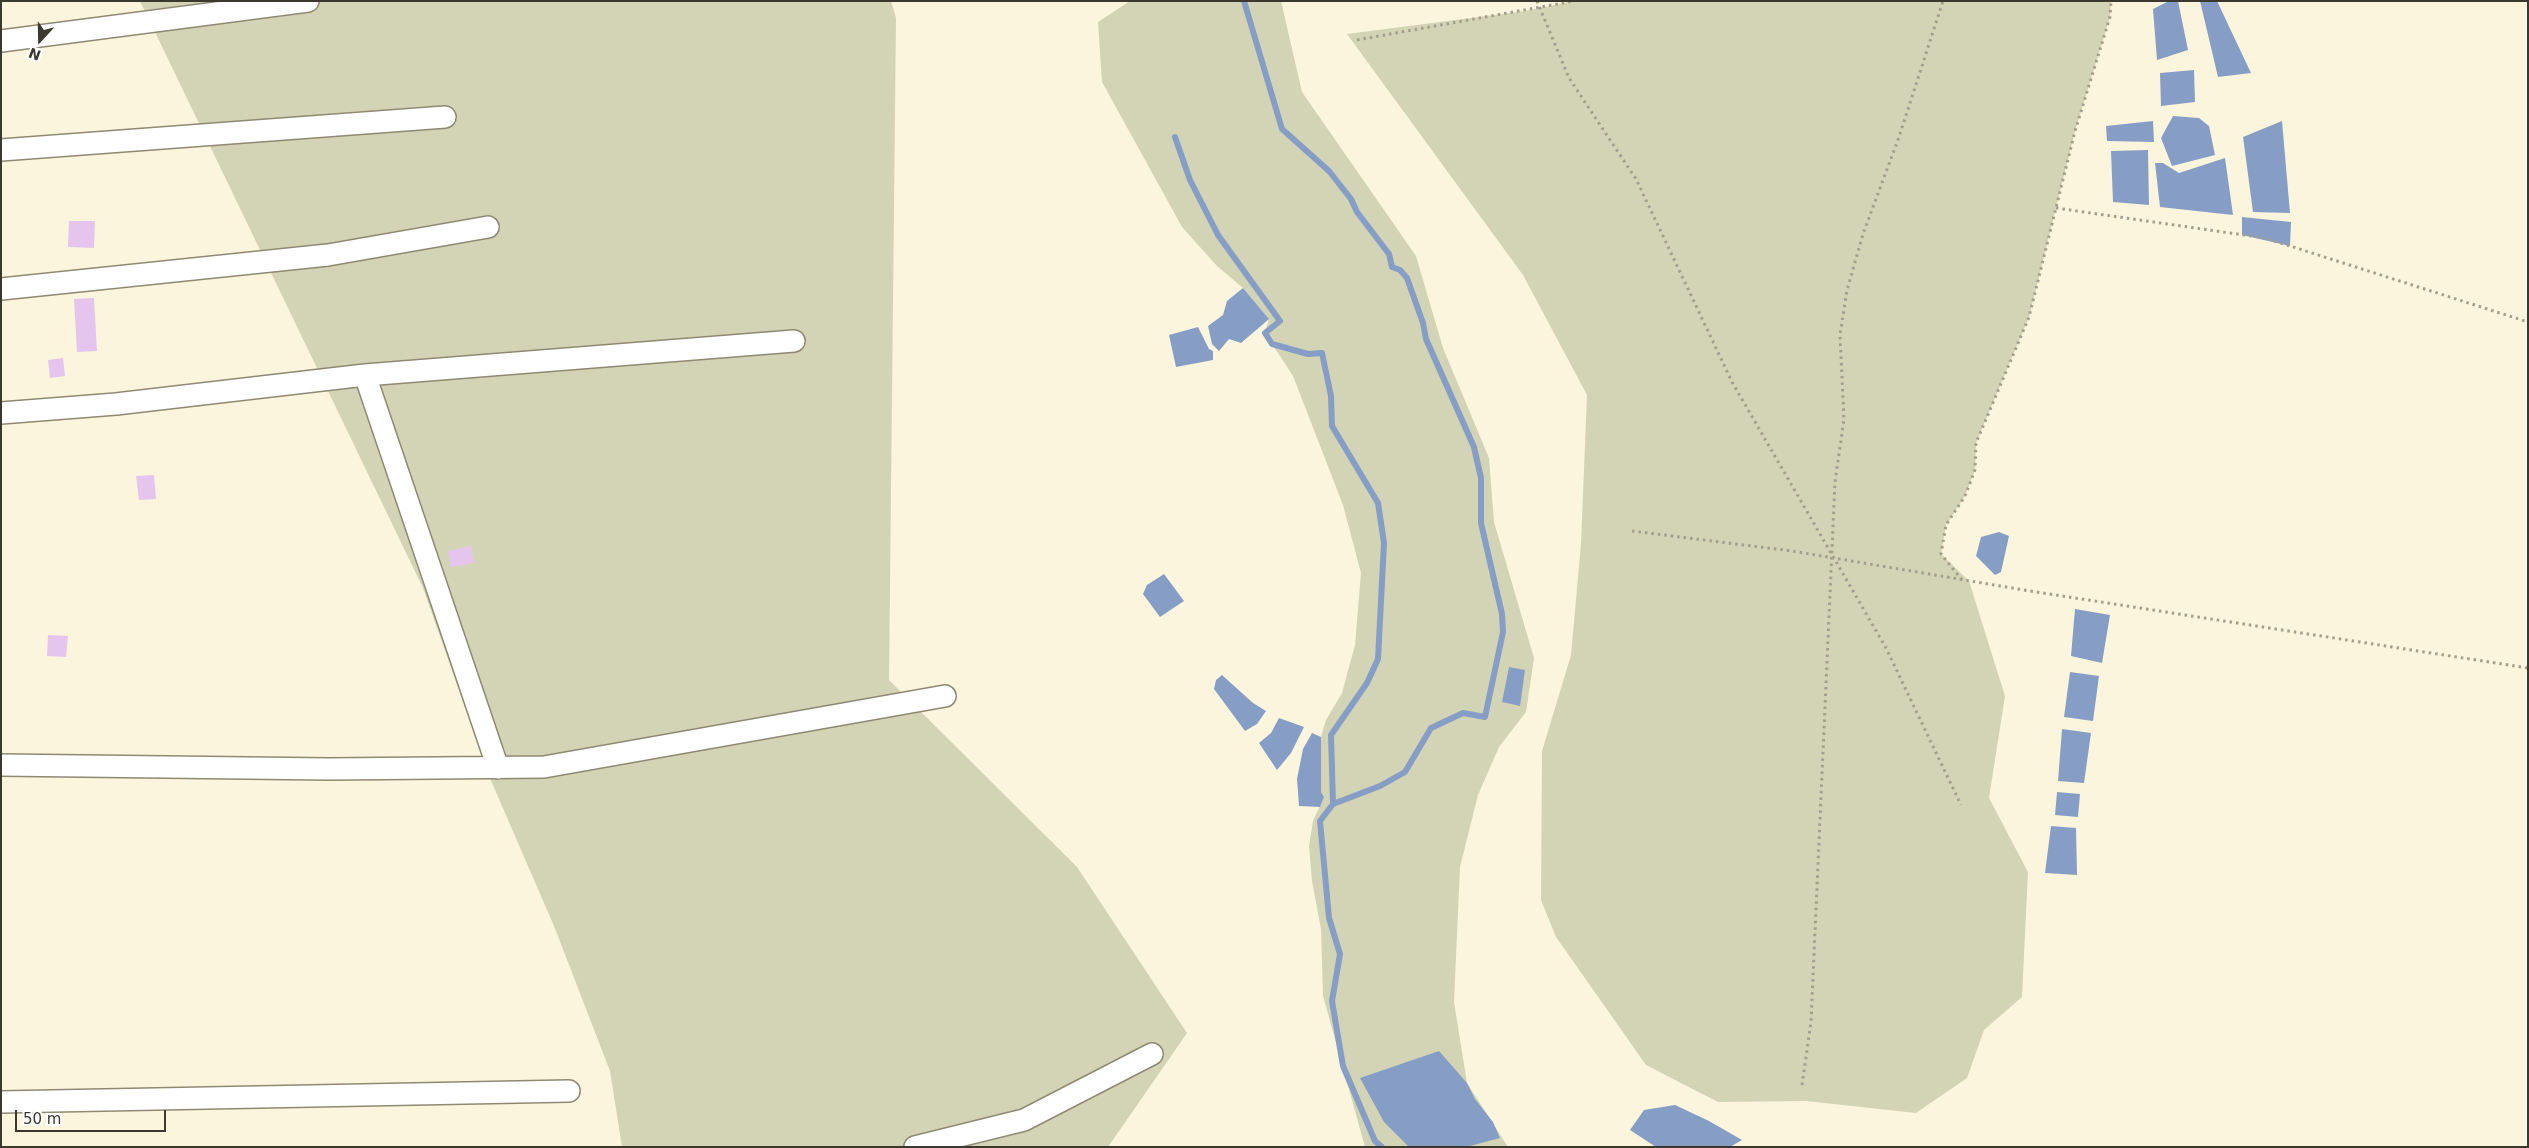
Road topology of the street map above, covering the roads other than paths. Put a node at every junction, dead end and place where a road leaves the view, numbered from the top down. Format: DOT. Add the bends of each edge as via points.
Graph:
graph roads {
  1 [pos="308,1"];
  2 [pos="1,41"];
  3 [pos="446,117"];
  4 [pos="1,150"];
  5 [pos="488,228"];
  6 [pos="1,289"];
  7 [pos="794,341"];
  8 [pos="365,375"];
  9 [pos="1,413"];
  10 [pos="945,696"];
  11 [pos="1,765"];
  12 [pos="498,768"];
  13 [pos="1152,1054"];
  14 [pos="569,1091"];
  15 [pos="1,1102"];
  16 [pos="915,1147"];
  1 -- 2 [label="street"];
  3 -- 4 [label="street"];
  5 -- 6 [label="street" via="328,255"];
  7 -- 8 [label="street"];
  8 -- 9 [label="street" via="116,404"];
  8 -- 12 [label="street"];
  10 -- 12 [label="street" via="544,767"];
  11 -- 12 [label="street"];
  13 -- 16 [label="street" via="1024,1120"];
  14 -- 15 [label="street"];
}
